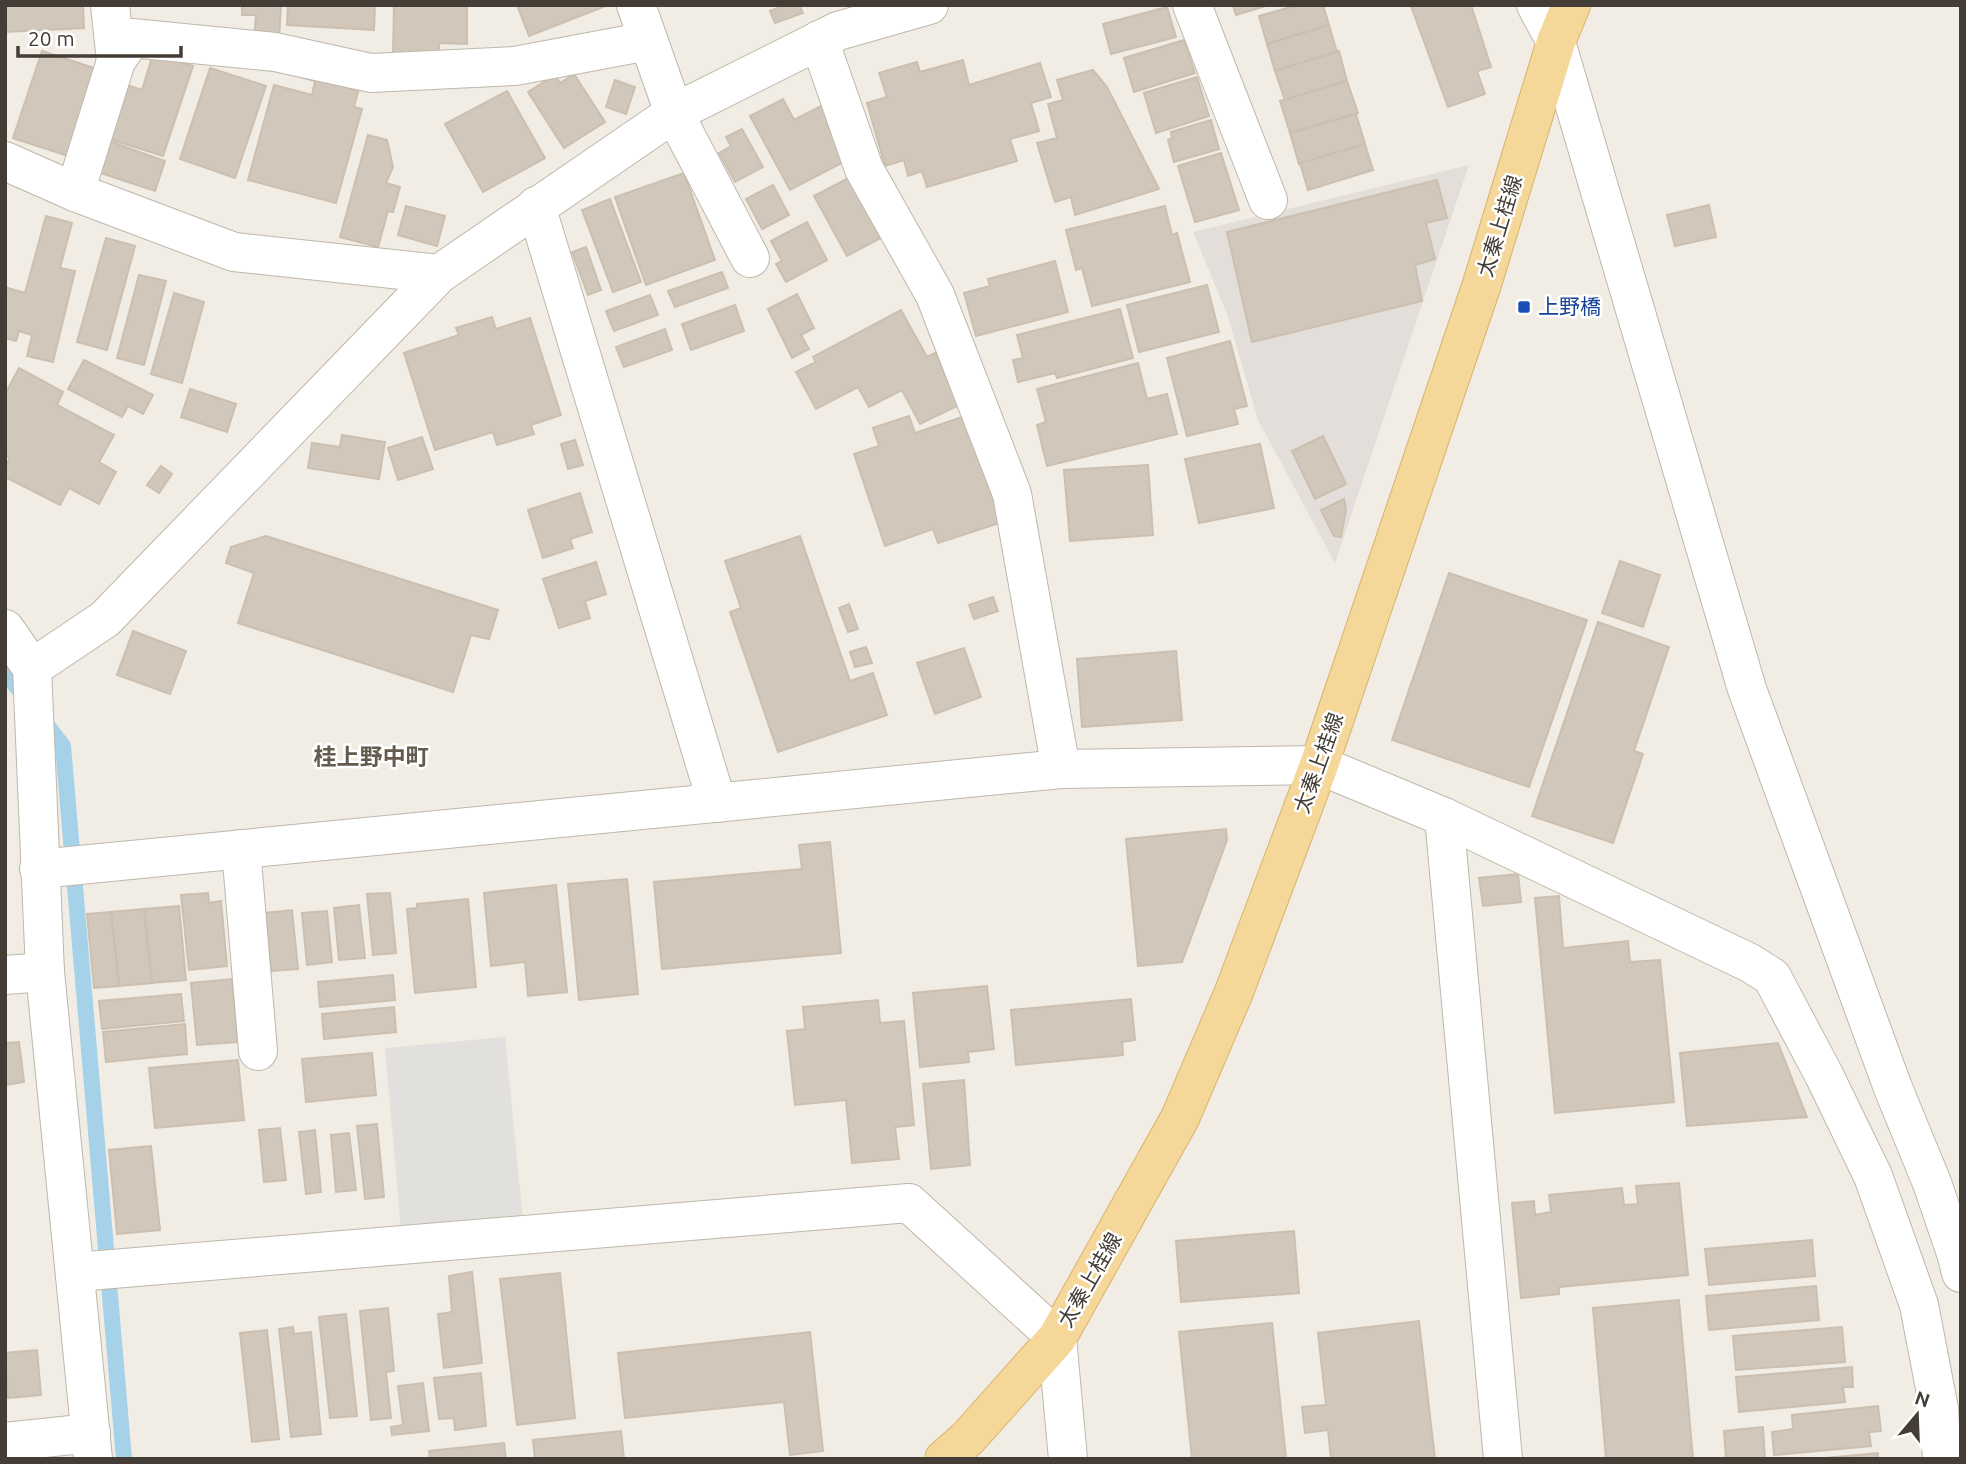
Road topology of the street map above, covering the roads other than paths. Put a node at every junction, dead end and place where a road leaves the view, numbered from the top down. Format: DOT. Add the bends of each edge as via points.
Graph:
graph roads {
  1 [pos="110,5"];
  2 [pos="929,5"];
  3 [pos="1192,5"];
  4 [pos="1536,5"];
  5 [pos="1571,5"];
  6 [pos="640,15"];
  7 [pos="819,40"];
  8 [pos="1556,42"];
  9 [pos="116,61"];
  10 [pos="674,113"];
  11 [pos="5,161"];
  12 [pos="75,192"];
  13 [pos="1268,200"];
  14 [pos="536,206"];
  15 [pos="750,258"];
  16 [pos="439,274"];
  17 [pos="5,629"];
  18 [pos="32,668"];
  19 [pos="1319,765"];
  20 [pos="1060,769"];
  21 [pos="717,803"];
  22 [pos="1444,817"];
  23 [pos="241,849"];
  24 [pos="39,869"];
  25 [pos="45,972"];
  26 [pos="5,975"];
  27 [pos="258,1051"];
  28 [pos="76,1272"];
  29 [pos="1961,1273"];
  30 [pos="1057,1338"];
  31 [pos="5,1442"];
  32 [pos="92,1446"];
  33 [pos="944,1459"];
  34 [pos="1068,1459"];
  35 [pos="1503,1459"];
  36 [pos="1942,1459"];
  1 -- 9 [label="street"];
  2 -- 7 [label="street"];
  3 -- 13 [label="street"];
  4 -- 8 [label="street"];
  5 -- 8 [label="main road, 太秦上桂線"];
  6 -- 9 [label="street" via="515,66 371,73 275,52 132,38"];
  6 -- 10 [label="street"];
  7 -- 10 [label="street"];
  7 -- 20 [label="street" via="864,169 935,295 1012,494"];
  8 -- 19 [label="main road, 太秦上桂線" via="1482,284"];
  8 -- 29 [label="street" via="1747,689 1932,1183"];
  9 -- 12 [label="street"];
  10 -- 14 [label="street"];
  10 -- 15 [label="street"];
  11 -- 12 [label="street"];
  12 -- 16 [label="street" via="234,252"];
  14 -- 16 [label="street"];
  14 -- 21 [label="street"];
  16 -- 18 [label="street" via="105,619"];
  17 -- 18 [label="street"];
  18 -- 24 [label="street"];
  19 -- 20 [label="street"];
  19 -- 22 [label="street"];
  19 -- 30 [label="main road, 太秦上桂線" via="1234,992 1180,1118"];
  20 -- 21 [label="street"];
  21 -- 23 [label="street"];
  22 -- 35 [label="street"];
  22 -- 36 [label="street" via="1772,977 1873,1176 1919,1305 1939,1409"];
  23 -- 24 [label="street"];
  23 -- 27 [label="street"];
  24 -- 25 [label="street"];
  25 -- 26 [label="street"];
  25 -- 28 [label="street"];
  28 -- 30 [label="street" via="909,1203"];
  28 -- 32 [label="street"];
  30 -- 33 [label="main road, 太秦上桂線"];
  30 -- 34 [label="street"];
  31 -- 32 [label="street"];
}
